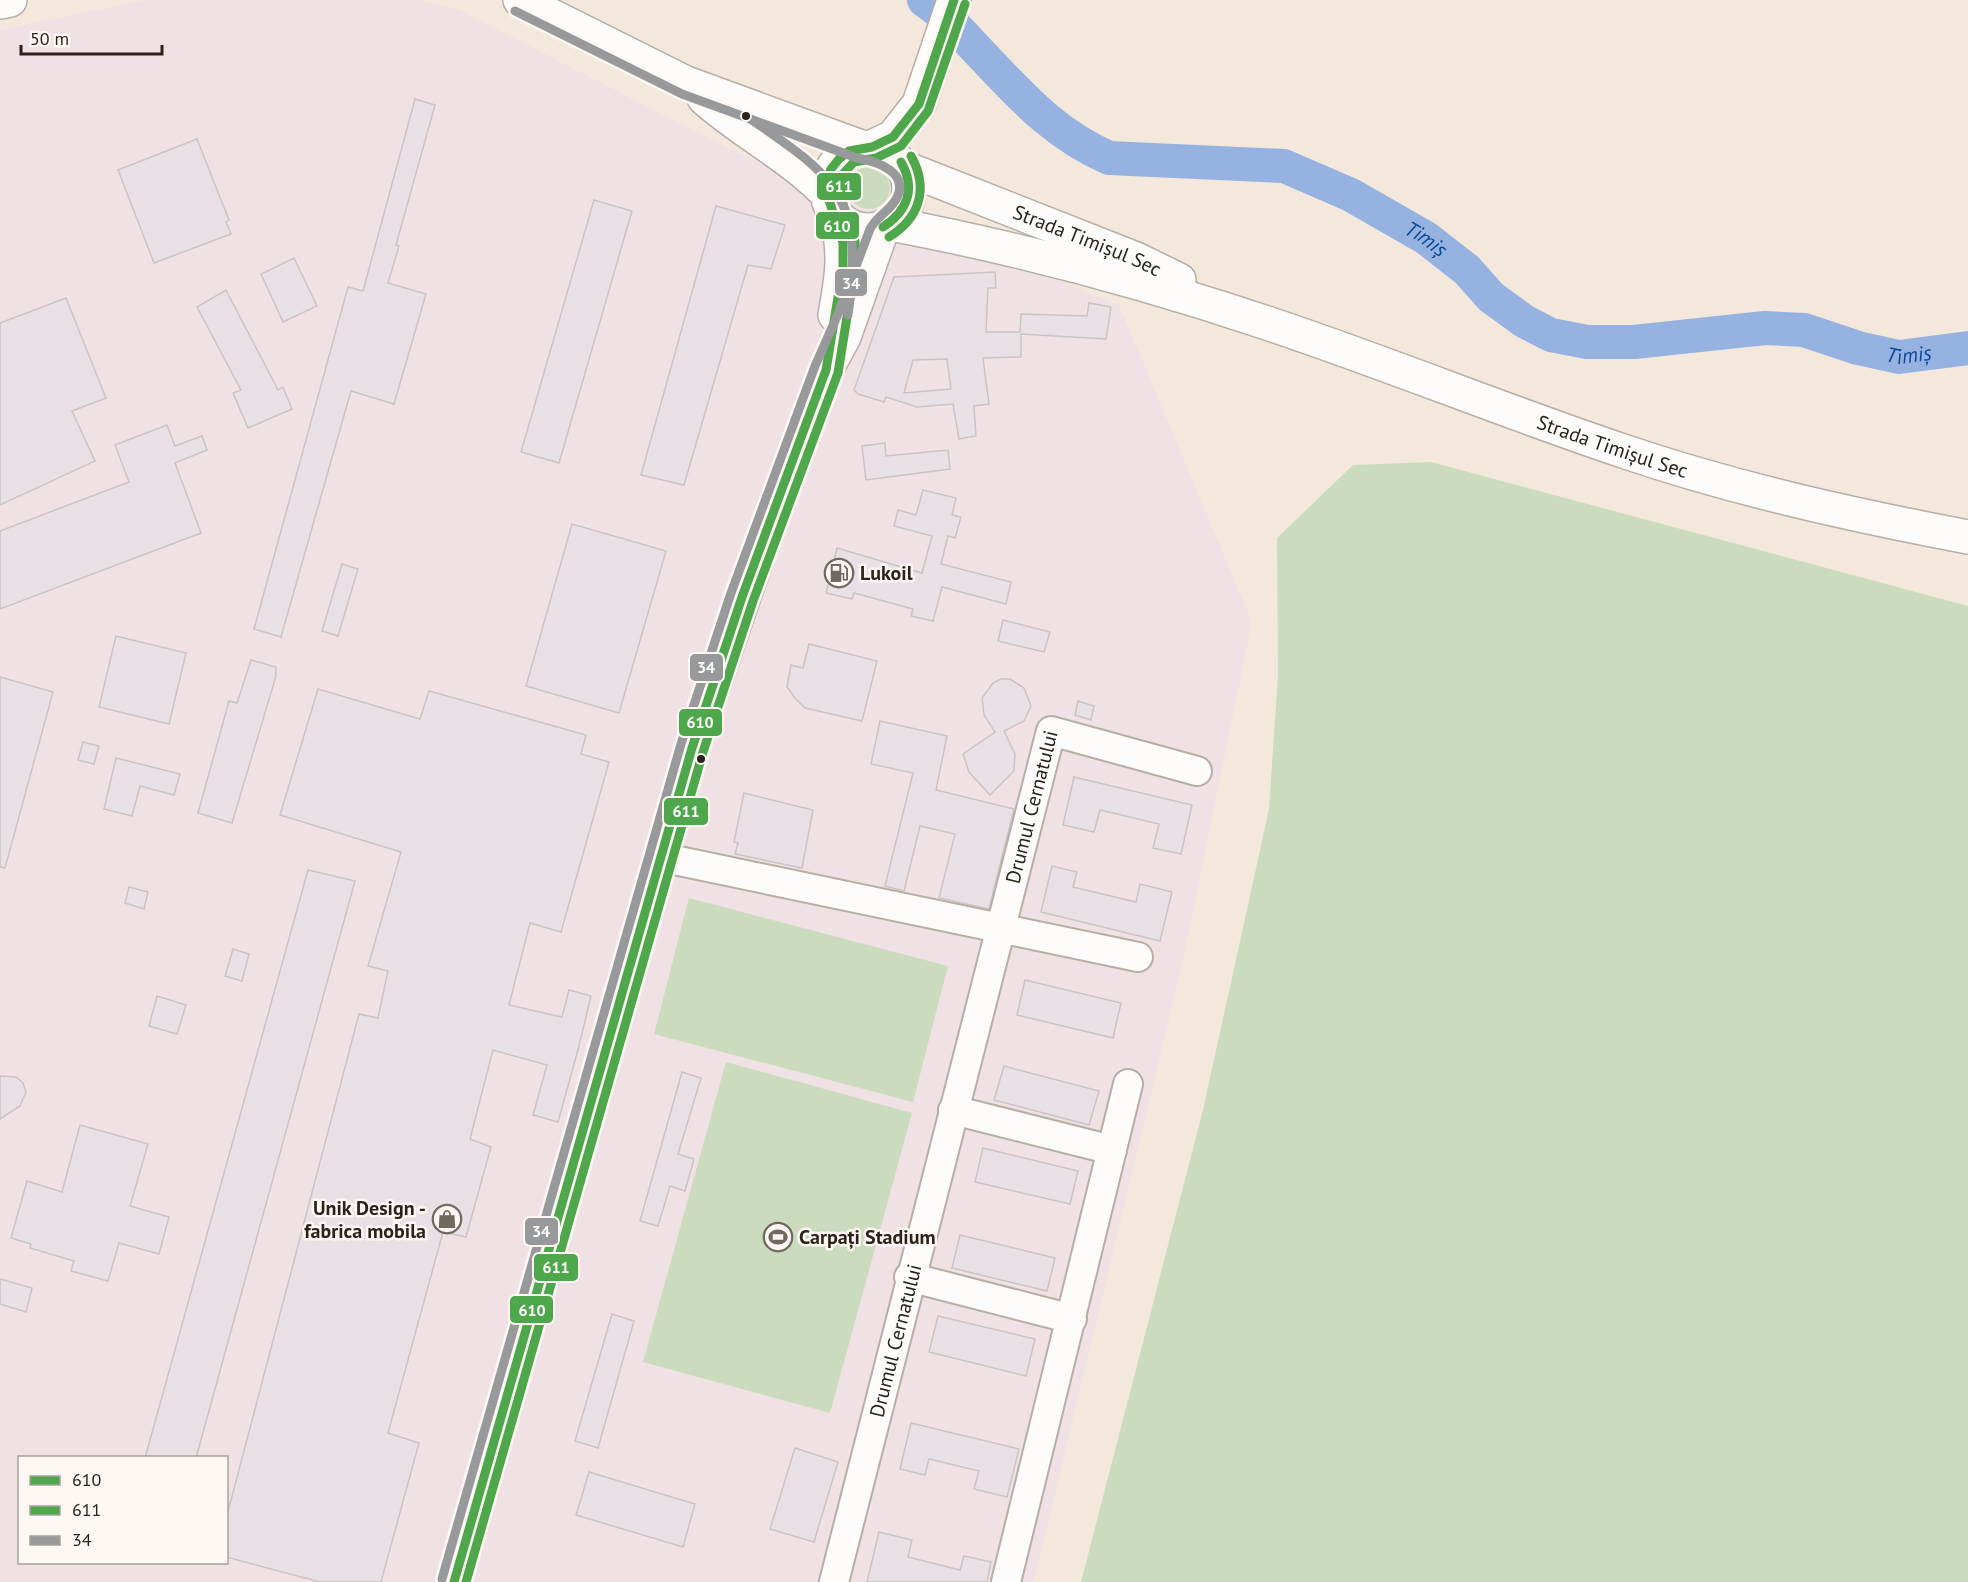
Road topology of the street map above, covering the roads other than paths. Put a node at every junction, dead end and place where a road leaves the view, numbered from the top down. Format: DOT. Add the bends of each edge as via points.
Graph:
graph roads {
  1 [pos="10,0"];
  2 [pos="520,0"];
  3 [pos="954,0"];
  4 [pos="0,2"];
  5 [pos="686,83"];
  6 [pos="921,100"];
  7 [pos="867,147"];
  8 [pos="903,165"];
  9 [pos="832,205"];
  10 [pos="887,225"];
  11 [pos="1267,323"];
  12 [pos="826,370"];
  13 [pos="1968,537"];
  14 [pos="1197,771"];
  15 [pos="660,857"];
  16 [pos="1001,926"];
  17 [pos="1138,957"];
  18 [pos="1128,1084"];
  19 [pos="953,1110"];
  20 [pos="1112,1150"];
  21 [pos="909,1277"];
  22 [pos="1072,1319"];
  23 [pos="454,1582"];
  24 [pos="834,1582"];
  25 [pos="1005,1582"];
  1 -- 4 [label="main road"];
  2 -- 5 [label="main road"];
  3 -- 6 [label="main road"];
  5 -- 7 [label="main road"];
  5 -- 9 [label="main road" via="722,115 809,175"];
  6 -- 7 [label="main road" via="893,137"];
  6 -- 8 [label="main road"];
  7 -- 8 [label="main road" via="893,155"];
  7 -- 9 [label="main road" via="849,151 835,164 827,181"];
  8 -- 10 [label="main road" via="910,194 903,211"];
  8 -- 11 [label="main road, Strada Timișul Sec" via="1136,259"];
  9 -- 10 [label="main road" via="858,229"];
  9 -- 12 [label="main road" via="843,243 843,267"];
  10 -- 11 [label="main road, Strada Timișul Sec" via="1064,262"];
  10 -- 12 [label="main road" via="844,337"];
  11 -- 13 [label="main road, Strada Timișul Sec" via="1626,452 1761,491"];
  12 -- 15 [label="main road" via="742,597"];
  14 -- 16 [label="street, Drumul Cernatului" via="1051,730"];
  15 -- 16 [label="street"];
  15 -- 23 [label="main road"];
  16 -- 17 [label="street"];
  16 -- 19 [label="street, Drumul Cernatului"];
  18 -- 20 [label="street"];
  19 -- 20 [label="street"];
  19 -- 21 [label="street, Drumul Cernatului"];
  20 -- 22 [label="street"];
  21 -- 22 [label="street"];
  21 -- 24 [label="street, Drumul Cernatului"];
  22 -- 25 [label="street"];
}
